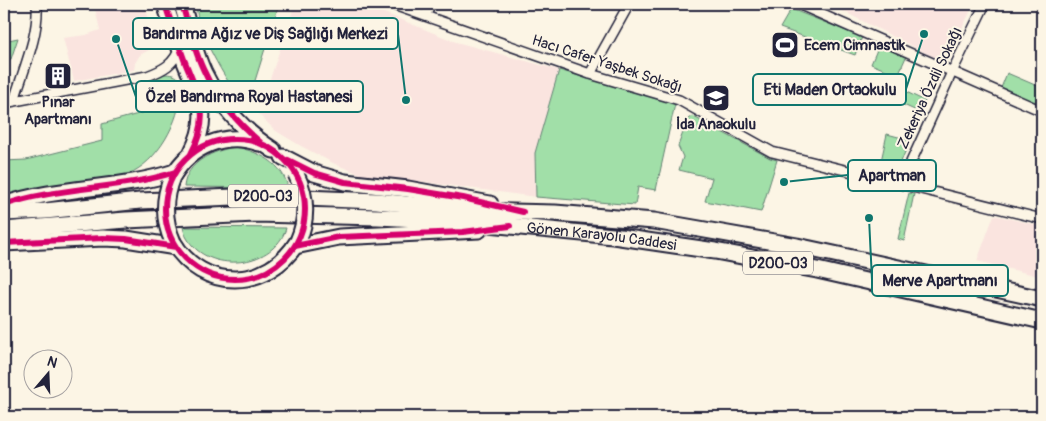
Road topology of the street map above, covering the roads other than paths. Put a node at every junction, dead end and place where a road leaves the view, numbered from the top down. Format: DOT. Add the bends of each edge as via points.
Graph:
graph roads {
  1 [pos="36,4"];
  2 [pos="165,4"];
  3 [pos="182,4"];
  4 [pos="391,4"];
  5 [pos="431,4"];
  6 [pos="629,4"];
  7 [pos="798,4"];
  8 [pos="984,4"];
  9 [pos="425,16"];
  10 [pos="178,62"];
  11 [pos="952,72"];
  12 [pos="590,74"];
  13 [pos="14,101"];
  14 [pos="4,103"];
  15 [pos="1042,112"];
  16 [pos="191,154"];
  17 [pos="278,154"];
  18 [pos="174,175"];
  19 [pos="901,184"];
  20 [pos="4,205"];
  21 [pos="523,212"];
  22 [pos="4,213"];
  23 [pos="1042,220"];
  24 [pos="510,226"];
  25 [pos="4,230"];
  26 [pos="4,243"];
  27 [pos="175,244"];
  28 [pos="296,244"];
  29 [pos="1042,299"];
  30 [pos="1042,321"];
  1 -- 13 [label="street" via="34,35"];
  2 -- 10 [label="main road" via="180,48"];
  3 -- 17 [label="main road" via="211,85 238,122"];
  4 -- 9 [label="street, Hacı Cafer Yaşbek Sokağı"];
  5 -- 9 [label="street"];
  6 -- 12 [label="street"];
  7 -- 11 [label="street"];
  8 -- 11 [label="street, Zekeriya Özdil Sokağı"];
  9 -- 12 [label="street, Hacı Cafer Yaşbek Sokağı"];
  10 -- 13 [label="street" via="134,79"];
  10 -- 16 [label="main road" via="196,89 202,113 199,139"];
  11 -- 15 [label="street"];
  11 -- 19 [label="street, Zekeriya Özdil Sokağı"];
  12 -- 19 [label="street, Hacı Cafer Yaşbek Sokağı" via="679,100 772,152"];
  13 -- 14 [label="street"];
  16 -- 17 [label="main road" via="214,142 231,139 248,140"];
  16 -- 18 [label="main road"];
  17 -- 21 [label="main road" via="314,173 345,182 463,198"];
  17 -- 28 [label="main road, bridge" via="296,174 302,188 305,204 303,227"];
  18 -- 20 [label="main road" via="72,190"];
  18 -- 27 [label="main road, bridge" via="166,193 165,210 167,226"];
  19 -- 23 [label="street, Hacı Cafer Yaşbek Sokağı"];
  21 -- 22 [label="main road, Gönen Karayolu Caddesi / D200-03" via="257,196 140,201"];
  21 -- 29 [label="main road, Gönen Karayolu Caddesi / D200-03" via="674,224 797,246"];
  24 -- 25 [label="main road, Gönen Karayolu Caddesi / D200-03" via="378,217 256,214"];
  24 -- 28 [label="main road" via="462,232 339,236"];
  24 -- 30 [label="main road, Gönen Karayolu Caddesi / D200-03" via="613,236 725,253 817,270"];
  26 -- 27 [label="main road" via="126,239"];
  27 -- 28 [label="main road" via="187,260 201,270 217,277 234,279 267,272 280,263"];
}
